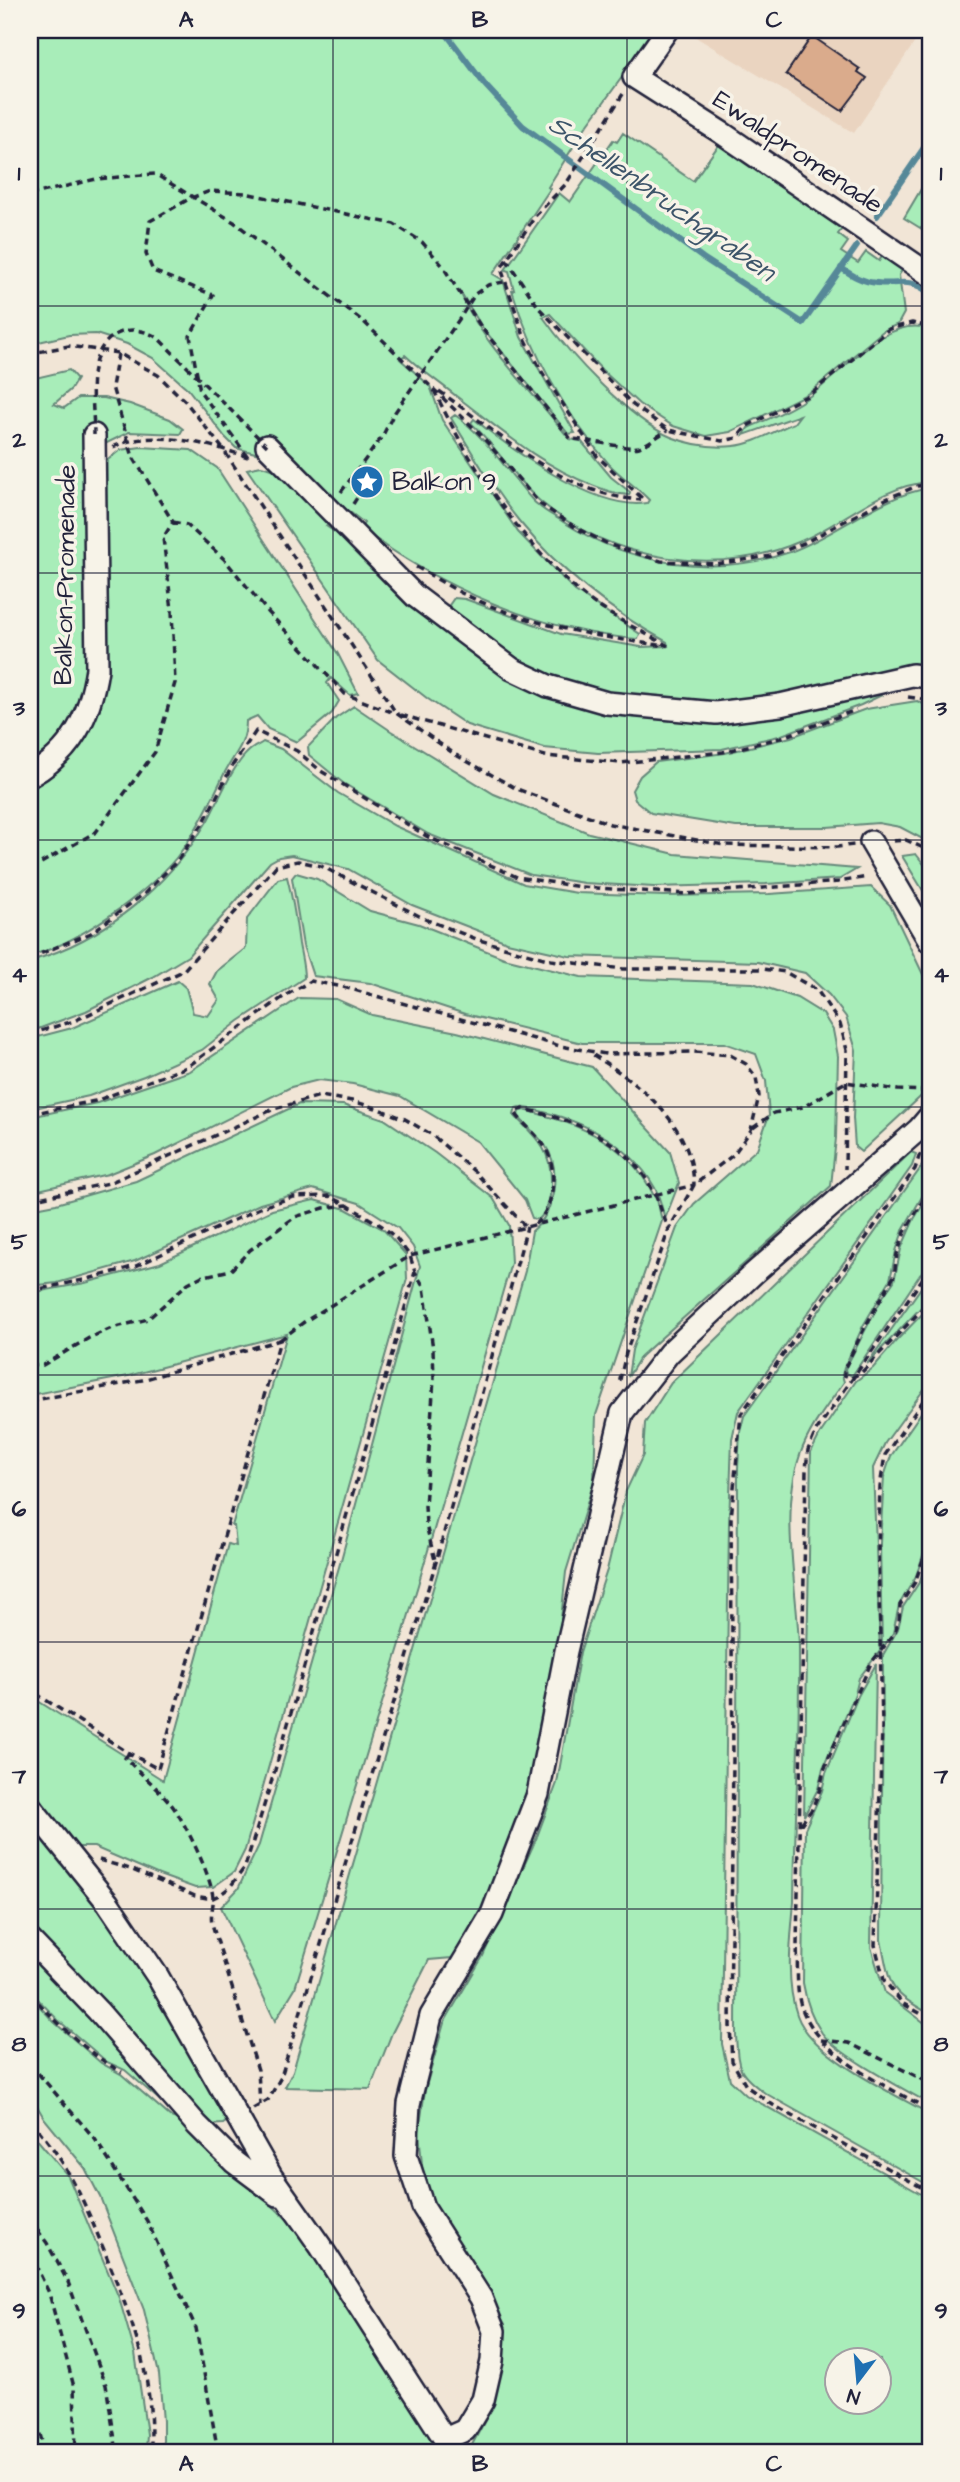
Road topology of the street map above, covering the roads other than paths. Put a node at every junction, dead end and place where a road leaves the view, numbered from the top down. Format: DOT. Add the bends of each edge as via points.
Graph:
graph roads {
  1 [pos="667,30"];
  2 [pos="930,275"];
  3 [pos="94,445"];
  4 [pos="267,446"];
  5 [pos="930,677"];
  6 [pos="30,776"];
  7 [pos="871,842"];
  8 [pos="930,942"];
  9 [pos="925,1123"];
  10 [pos="30,1806"];
  11 [pos="30,1940"];
  12 [pos="294,2207"];
  13 [pos="449,2446"];
  1 -- 2 [label="street, Ewaldpromenade" via="634,77"];
  3 -- 6 [label="street, Balkon-Promenade" via="97,669 93,694 80,728 65,750"];
  4 -- 5 [label="street" via="415,596 512,669 548,686 607,704 716,713 780,705 912,675"];
  7 -- 8 [label="street"];
  9 -- 13 [label="street" via="669,1353 621,1413 538,1794 492,1914 431,2016 409,2104 406,2156 423,2207 481,2298 494,2331 483,2400"];
  10 -- 12 [label="street" via="108,1903 158,1977 271,2176"];
  11 -- 12 [label="street" via="99,2011 197,2125 234,2162"];
  12 -- 13 [label="street"];
}
